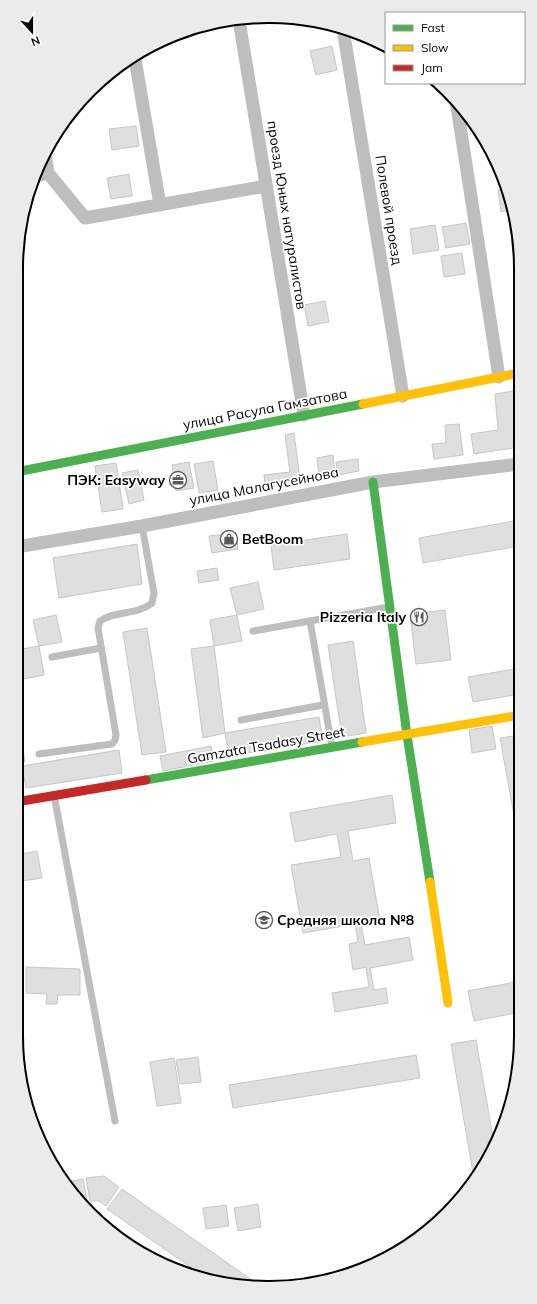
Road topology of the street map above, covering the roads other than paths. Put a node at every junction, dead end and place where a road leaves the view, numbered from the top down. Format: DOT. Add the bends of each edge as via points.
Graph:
graph roads {
  1 [pos="240,25"];
  2 [pos="345,35"];
  3 [pos="136,62"];
  4 [pos="458,113"];
  5 [pos="42,174"];
  6 [pos="266,186"];
  7 [pos="160,205"];
  8 [pos="514,374"];
  9 [pos="498,377"];
  10 [pos="403,396"];
  11 [pos="304,415"];
  12 [pos="514,465"];
  13 [pos="23,471"];
  14 [pos="373,482"];
  15 [pos="142,526"];
  16 [pos="23,546"];
  17 [pos="389,607"];
  18 [pos="310,621"];
  19 [pos="253,631"];
  20 [pos="101,648"];
  21 [pos="52,657"];
  22 [pos="323,705"];
  23 [pos="514,716"];
  24 [pos="241,720"];
  25 [pos="408,735"];
  26 [pos="332,748"];
  27 [pos="39,754"];
  28 [pos="54,795"];
  29 [pos="23,801"];
  30 [pos="448,1003"];
  31 [pos="115,1121"];
  1 -- 6 [label="street, проезд Юных натуралистов"];
  2 -- 10 [label="street, Полевой проезд"];
  3 -- 7 [label="street"];
  4 -- 9 [label="street"];
  5 -- 7 [label="street" via="85,218"];
  6 -- 7 [label="street"];
  6 -- 11 [label="street, проезд Юных натуралистов"];
  8 -- 9 [label="street, улица Расула Гамзатова"];
  9 -- 10 [label="street, улица Расула Гамзатова"];
  10 -- 11 [label="street, улица Расула Гамзатова"];
  11 -- 13 [label="street, улица Расула Гамзатова"];
  12 -- 14 [label="street, улица Малагусейнова"];
  14 -- 15 [label="street, улица Малагусейнова"];
  14 -- 17 [label="street"];
  15 -- 16 [label="street, улица Малагусейнова"];
  15 -- 20 [label="lane" via="154,593 152,603 144,609 105,617 100,621 98,628"];
  17 -- 18 [label="lane"];
  17 -- 25 [label="street"];
  18 -- 19 [label="lane"];
  18 -- 22 [label="lane"];
  20 -- 21 [label="lane"];
  20 -- 27 [label="lane" via="115,740 112,744"];
  22 -- 24 [label="lane"];
  22 -- 26 [label="lane"];
  23 -- 25 [label="street, Gamzata Tsadasy Street"];
  25 -- 26 [label="street, Gamzata Tsadasy Street"];
  25 -- 30 [label="street"];
  26 -- 28 [label="street, Gamzata Tsadasy Street"];
  28 -- 29 [label="street, Gamzata Tsadasy Street"];
  28 -- 31 [label="lane"];
}
